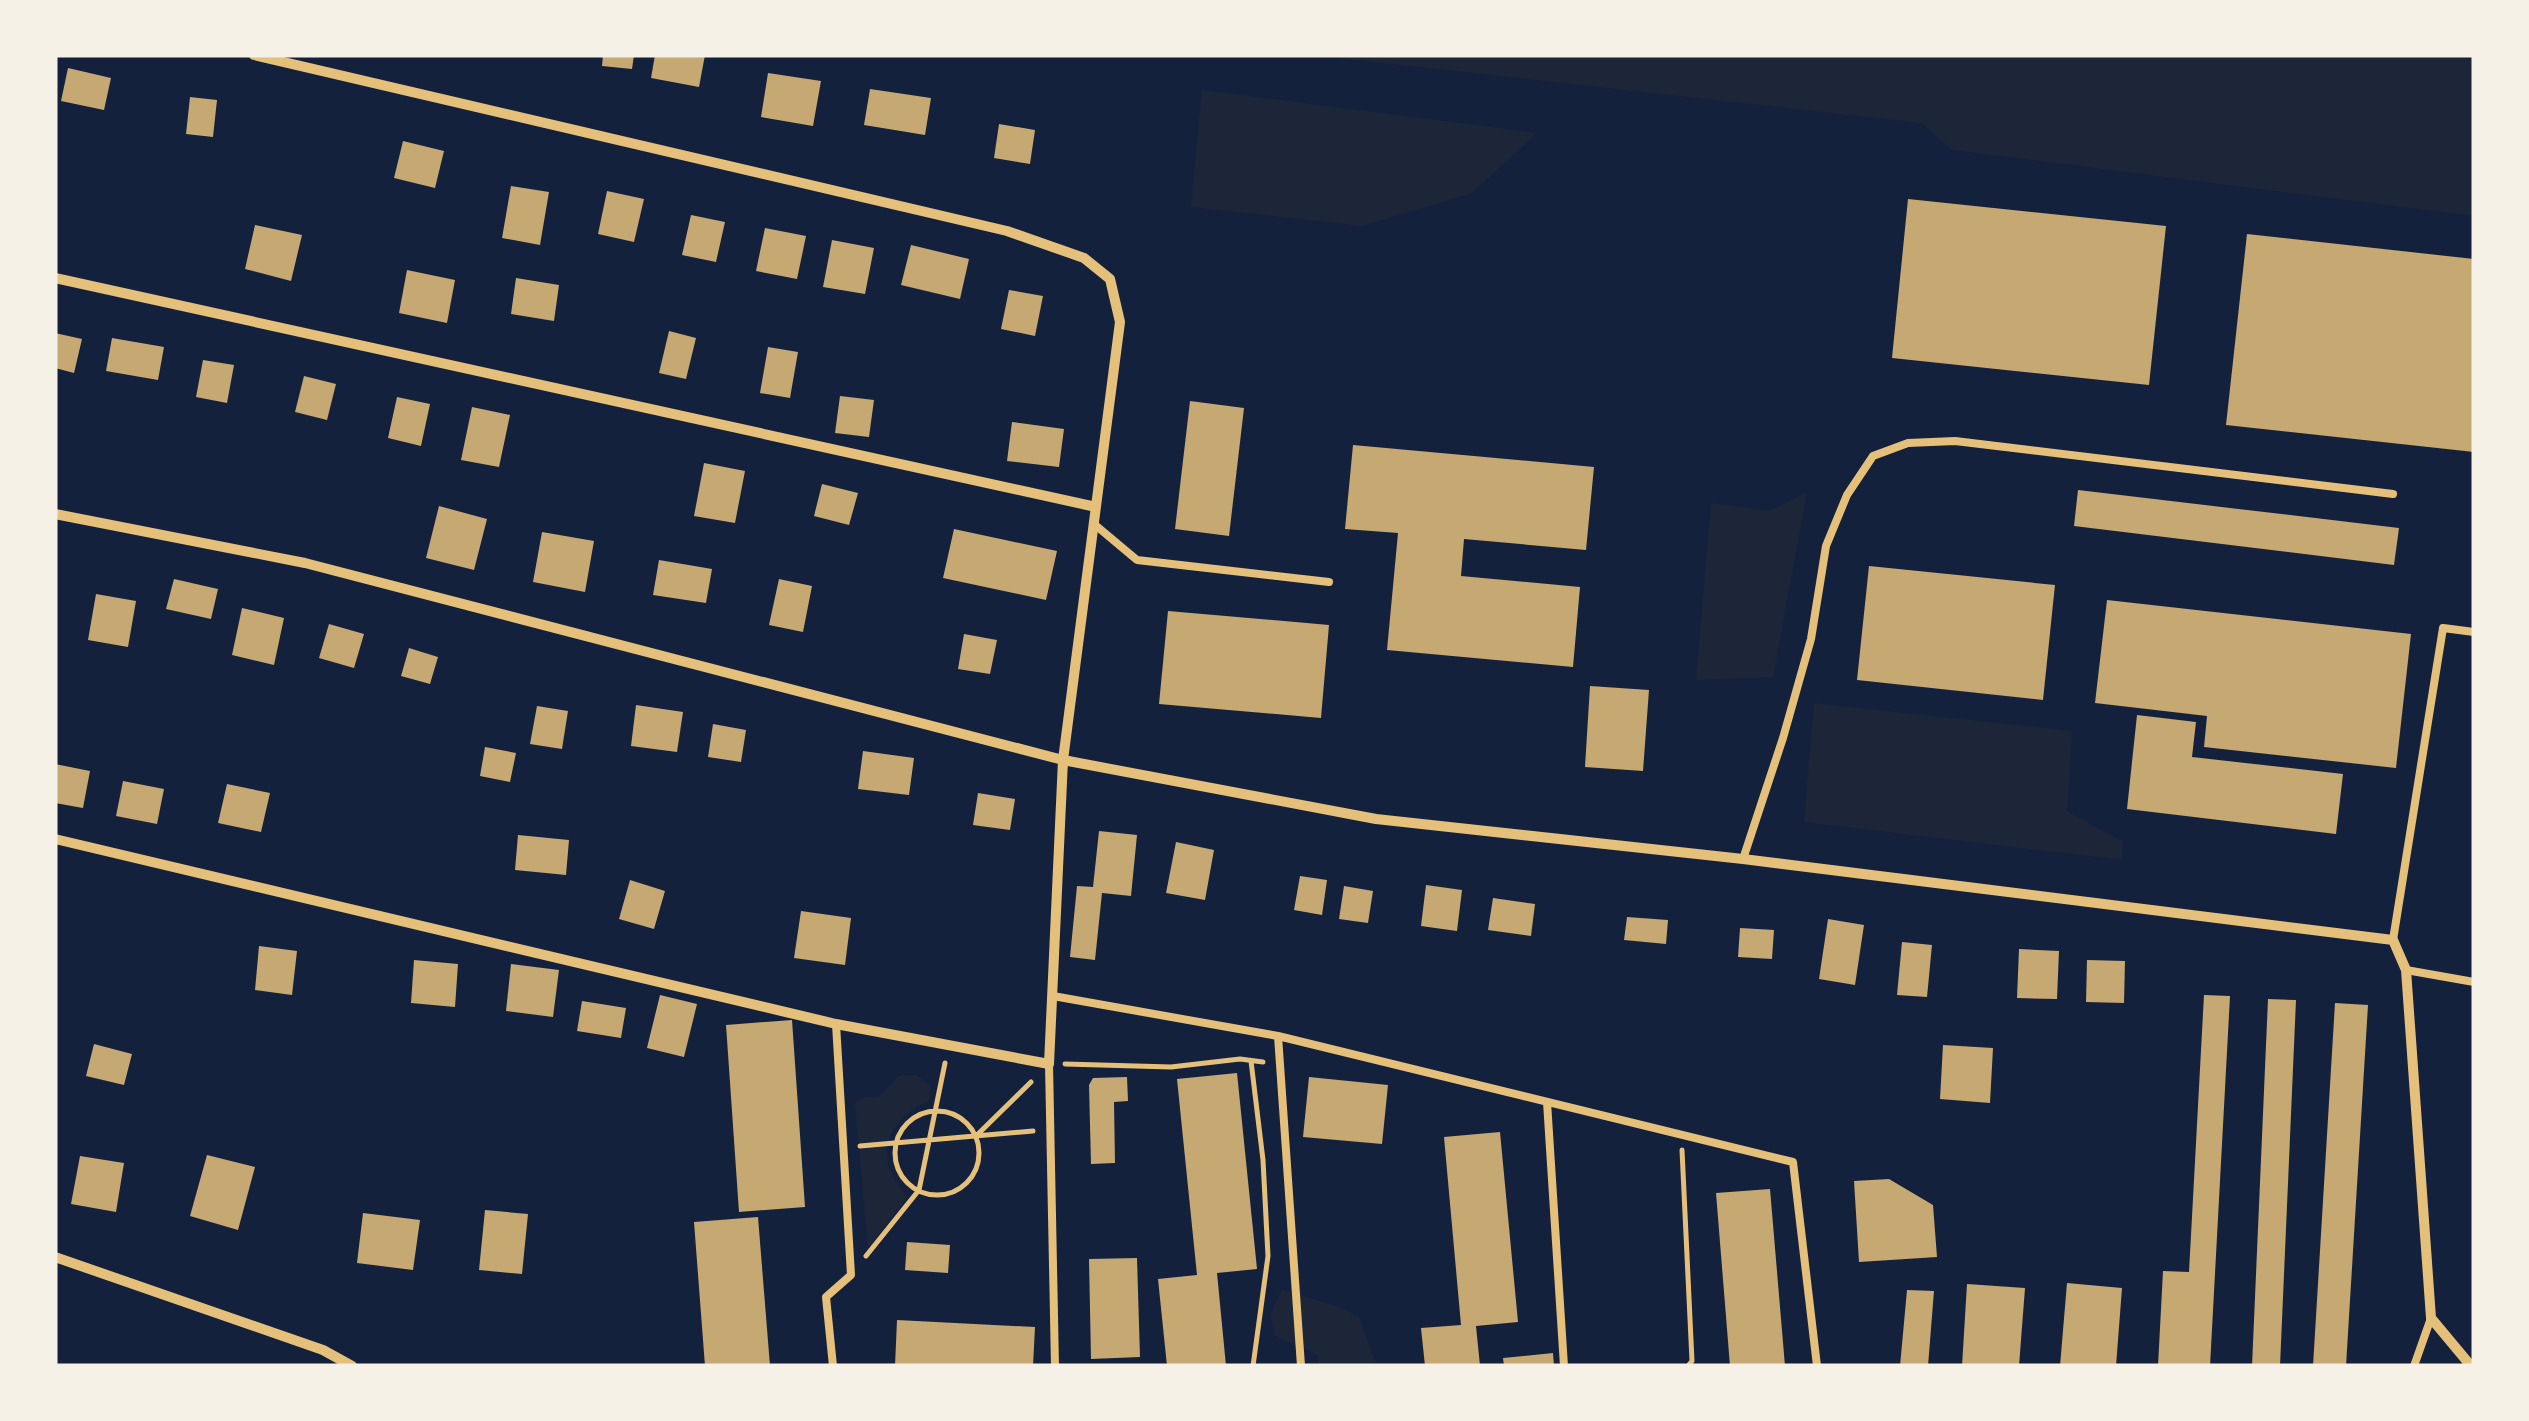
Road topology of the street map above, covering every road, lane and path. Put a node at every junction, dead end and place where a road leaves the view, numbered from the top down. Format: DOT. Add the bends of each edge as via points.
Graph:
graph roads {
  1 [pos="254,55"];
  2 [pos="55,278"];
  3 [pos="2392,494"];
  4 [pos="1096,507"];
  5 [pos="55,514"];
  6 [pos="1094,524"];
  7 [pos="1329,582"];
  8 [pos="2474,632"];
  9 [pos="1064,760"];
  10 [pos="55,839"];
  11 [pos="1743,859"];
  12 [pos="2393,940"];
  13 [pos="2406,970"];
  14 [pos="2474,982"];
  15 [pos="1053,996"];
  16 [pos="836,1024"];
  17 [pos="1278,1036"];
  18 [pos="949,1046"];
  19 [pos="1251,1060"];
  20 [pos="1049,1064"];
  21 [pos="1280,1064"];
  22 [pos="1547,1102"];
  23 [pos="935,1111"];
  24 [pos="1051,1130"];
  25 [pos="1681,1135"];
  26 [pos="976,1136"];
  27 [pos="930,1140"];
  28 [pos="896,1143"];
  29 [pos="842,1148"];
  30 [pos="919,1190"];
  31 [pos="55,1256"];
  32 [pos="851,1275"];
  33 [pos="2432,1318"];
  34 [pos="352,1366"];
  35 [pos="833,1366"];
  36 [pos="1055,1366"];
  37 [pos="1252,1366"];
  38 [pos="1302,1366"];
  39 [pos="1564,1366"];
  40 [pos="1688,1366"];
  41 [pos="1817,1366"];
  42 [pos="2414,1366"];
  43 [pos="2471,1366"];
  1 -- 4 [label="street" via="1007,231 1084,258 1110,279 1120,322"];
  2 -- 4 [label="street"];
  3 -- 11 [label="lane" via="1956,441 1908,443 1873,456 1826,546 1810,638"];
  4 -- 6 [label="street"];
  5 -- 9 [label="street" via="305,563"];
  6 -- 7 [label="lane" via="1137,560"];
  6 -- 9 [label="street"];
  8 -- 12 [label="lane" via="2443,628"];
  9 -- 11 [label="street" via="1376,820"];
  9 -- 15 [label="street"];
  10 -- 16 [label="street"];
  11 -- 12 [label="street"];
  12 -- 13 [label="street"];
  13 -- 14 [label="lane"];
  13 -- 33 [label="street"];
  15 -- 17 [label="lane"];
  15 -- 20 [label="street"];
  16 -- 18 [label="street"];
  16 -- 29 [label="lane"];
  17 -- 21 [label="lane"];
  17 -- 22 [label="lane"];
  18 -- 20 [label="street"];
  18 -- 23 [label="path"];
  19 -- 20 [label="path" via="1171,1067"];
  19 -- 21 [label="path"];
  19 -- 37 [label="path" via="1268,1256"];
  20 -- 24 [label="lane"];
  20 -- 26 [label="path"];
  21 -- 38 [label="lane"];
  22 -- 25 [label="lane"];
  22 -- 39 [label="lane"];
  23 -- 26 [label="path" via="960,1117"];
  23 -- 27 [label="path"];
  23 -- 28 [label="path" via="910,1120"];
  24 -- 26 [label="path"];
  24 -- 36 [label="lane"];
  25 -- 40 [label="path"];
  25 -- 41 [label="lane" via="1792,1162"];
  26 -- 27 [label="path"];
  26 -- 30 [label="path" via="978,1164 961,1188 933,1195"];
  27 -- 28 [label="path"];
  27 -- 30 [label="path"];
  28 -- 29 [label="path"];
  28 -- 30 [label="path" via="899,1170"];
  29 -- 32 [label="lane"];
  30 -- 32 [label="path"];
  31 -- 34 [label="street"];
  32 -- 35 [label="lane" via="826,1297"];
  33 -- 42 [label="lane"];
  33 -- 43 [label="street"];
}
